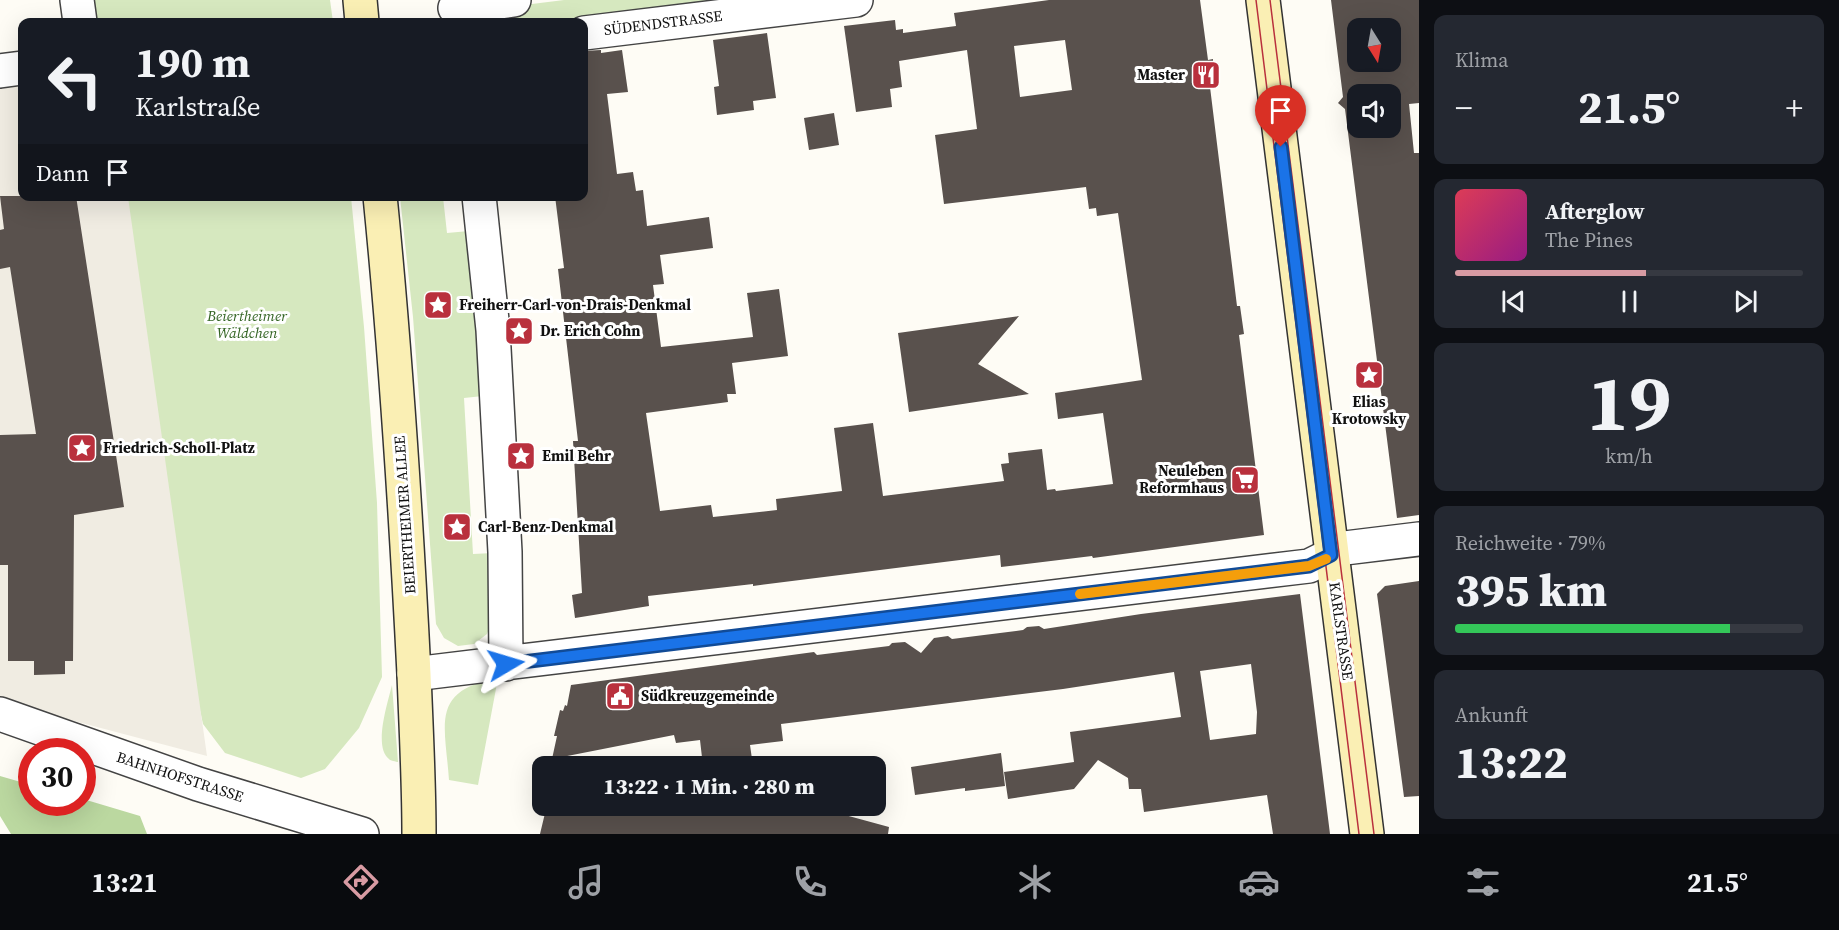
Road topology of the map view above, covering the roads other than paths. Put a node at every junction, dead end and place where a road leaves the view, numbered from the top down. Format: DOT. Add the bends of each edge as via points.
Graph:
graph roads {
  1 [pos="77,0"];
  2 [pos="360,0"];
  3 [pos="514,0"];
  4 [pos="850,0"];
  5 [pos="856,0"];
  6 [pos="1263,0"];
  7 [pos="455,10"];
  8 [pos="80,18"];
  9 [pos="362,18"];
  10 [pos="588,33"];
  11 [pos="18,69"];
  12 [pos="0,71"];
  13 [pos="380,201"];
  14 [pos="479,201"];
  15 [pos="1419,539"];
  16 [pos="1331,555"];
  17 [pos="506,664"];
  18 [pos="414,674"];
  19 [pos="0,714"];
  20 [pos="362,834"];
  21 [pos="419,834"];
  22 [pos="1367,834"];
  1 -- 8 [label="street"];
  2 -- 9 [label="main road"];
  3 -- 7 [label="street"];
  4 -- 5 [label="street, SÜDENDSTRASSE"];
  4 -- 10 [label="street, SÜDENDSTRASSE"];
  6 -- 16 [label="main road, KARLSTRASSE"];
  11 -- 12 [label="street"];
  13 -- 18 [label="main road, BEIERTHEIMER ALLEE" via="394,339"];
  14 -- 17 [label="street" via="493,342 505,552"];
  15 -- 16 [label="street" via="1345,548"];
  16 -- 17 [label="street" via="1309,566"];
  16 -- 22 [label="main road, KARLSTRASSE"];
  17 -- 18 [label="street"];
  18 -- 21 [label="main road, BEIERTHEIMER ALLEE"];
  19 -- 20 [label="street, BAHNHOFSTRASSE" via="198,784"];
}
